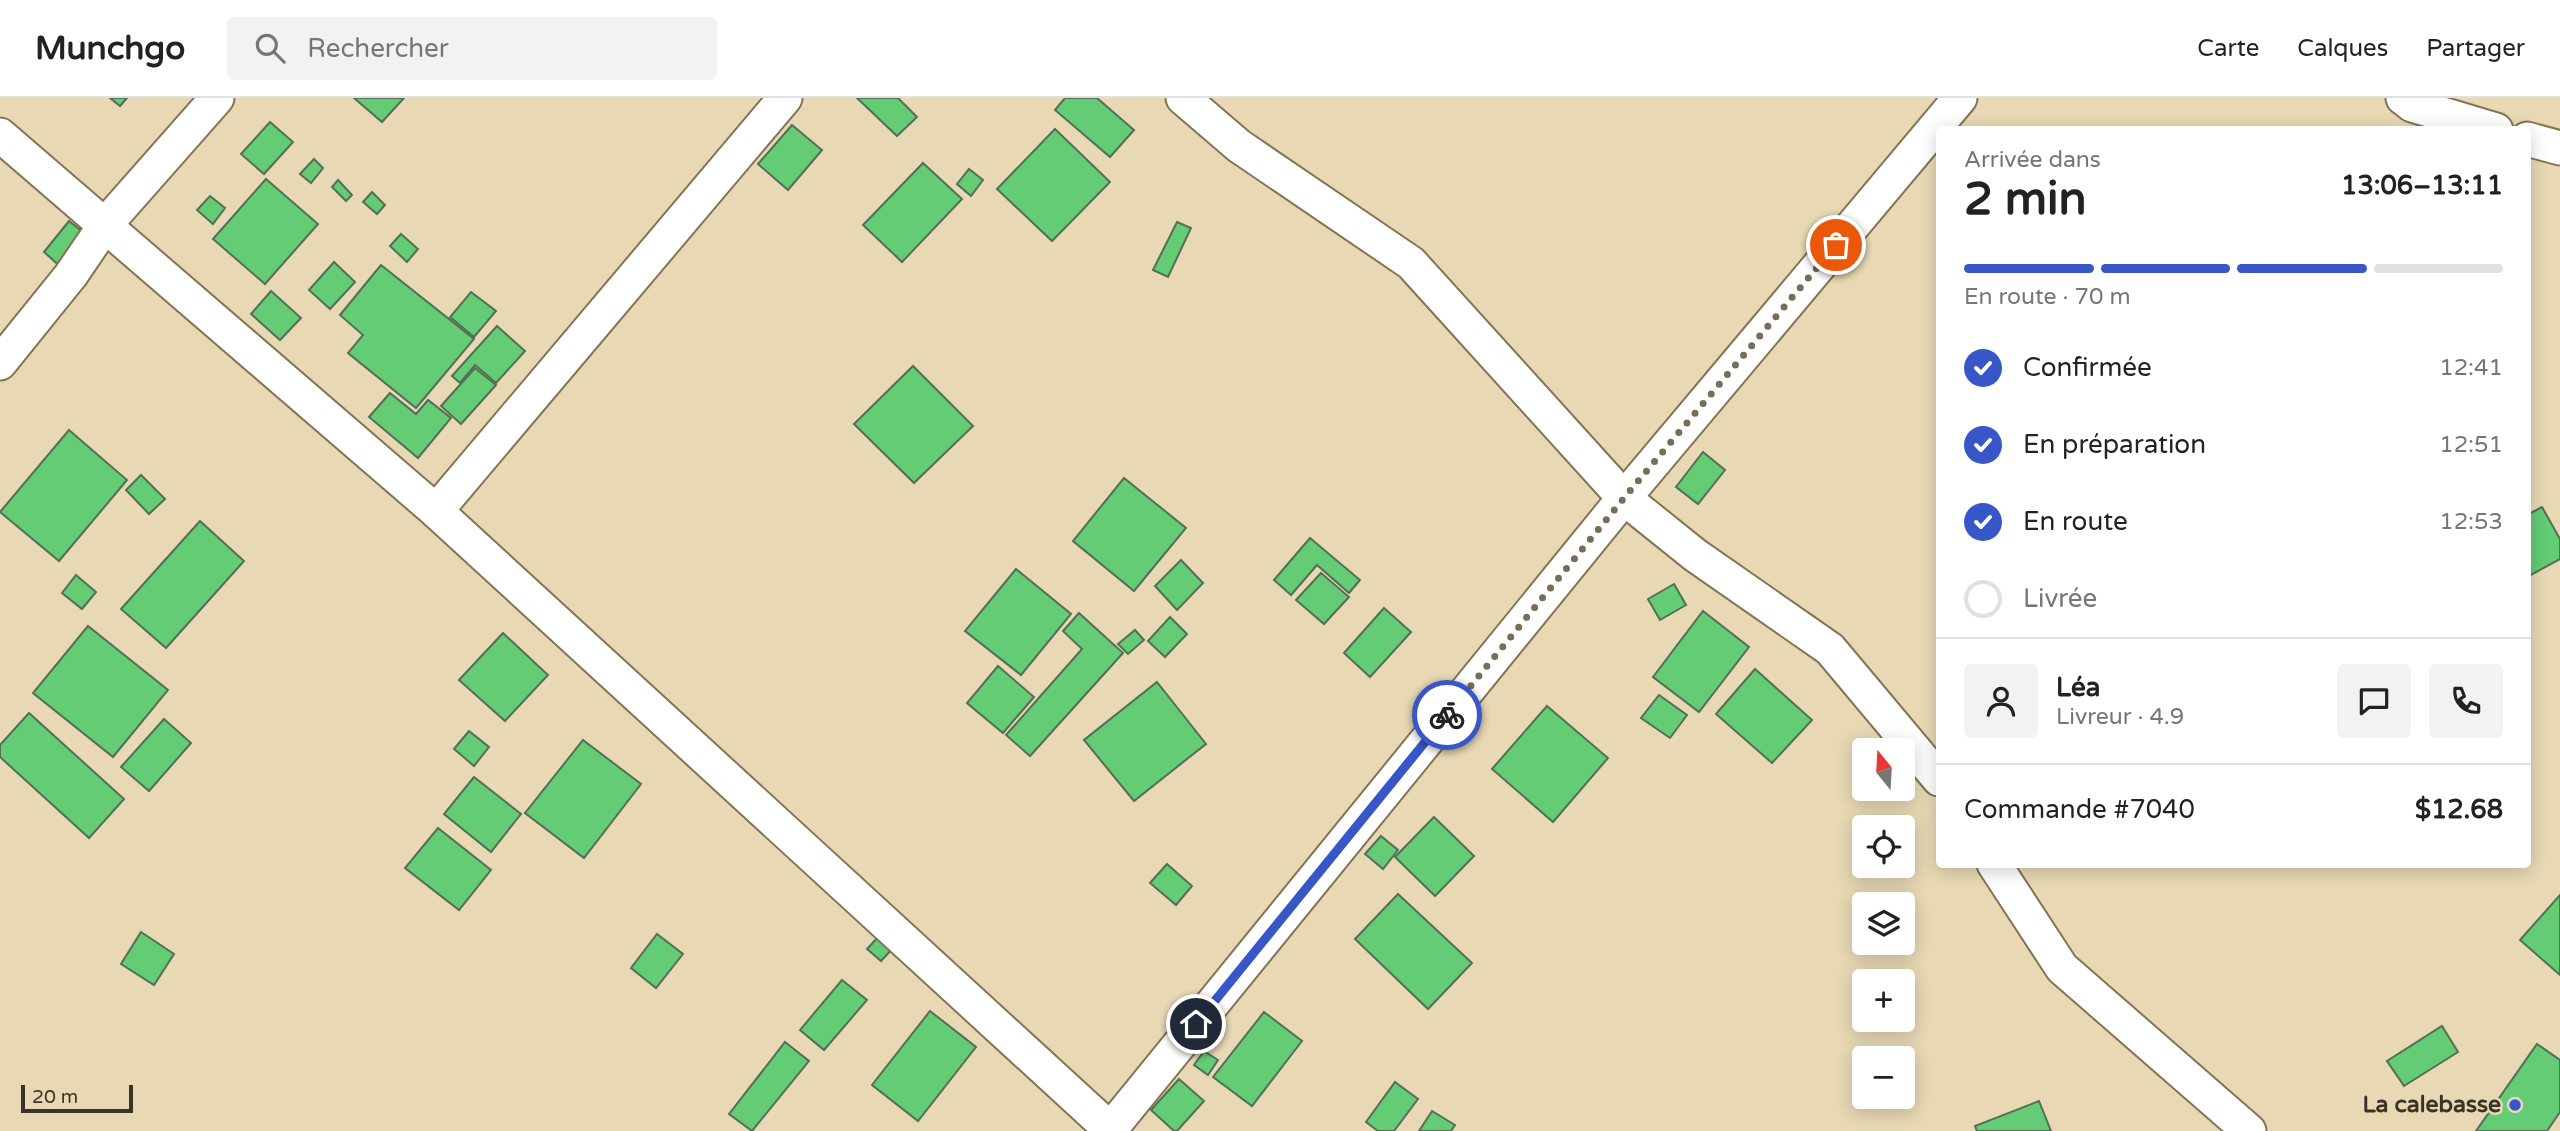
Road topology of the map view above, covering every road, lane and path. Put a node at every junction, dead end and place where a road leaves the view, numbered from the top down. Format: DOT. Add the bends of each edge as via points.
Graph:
graph roads {
  1 [pos="217,98"];
  2 [pos="785,98"];
  3 [pos="1183,98"];
  4 [pos="1960,98"];
  5 [pos="2403,98"];
  6 [pos="1936,126"];
  7 [pos="2483,126"];
  8 [pos="1936,127"];
  9 [pos="0,135"];
  10 [pos="2531,140"];
  11 [pos="2560,148"];
  12 [pos="105,225"];
  13 [pos="0,362"];
  14 [pos="1624,498"];
  15 [pos="436,511"];
  16 [pos="1936,775"];
  17 [pos="1997,868"];
  18 [pos="1110,1130"];
  19 [pos="2249,1131"];
  1 -- 12 [label="street"];
  2 -- 15 [label="street"];
  3 -- 14 [label="street" via="1239,146 1411,264"];
  4 -- 6 [label="street"];
  5 -- 7 [label="street" via="2412,105"];
  8 -- 14 [label="street"];
  9 -- 12 [label="street"];
  10 -- 11 [label="street"];
  12 -- 13 [label="street"];
  12 -- 15 [label="street"];
  14 -- 16 [label="street" via="1695,555 1829,649"];
  14 -- 18 [label="street"];
  15 -- 18 [label="street"];
  17 -- 19 [label="street" via="2062,968"];
}
